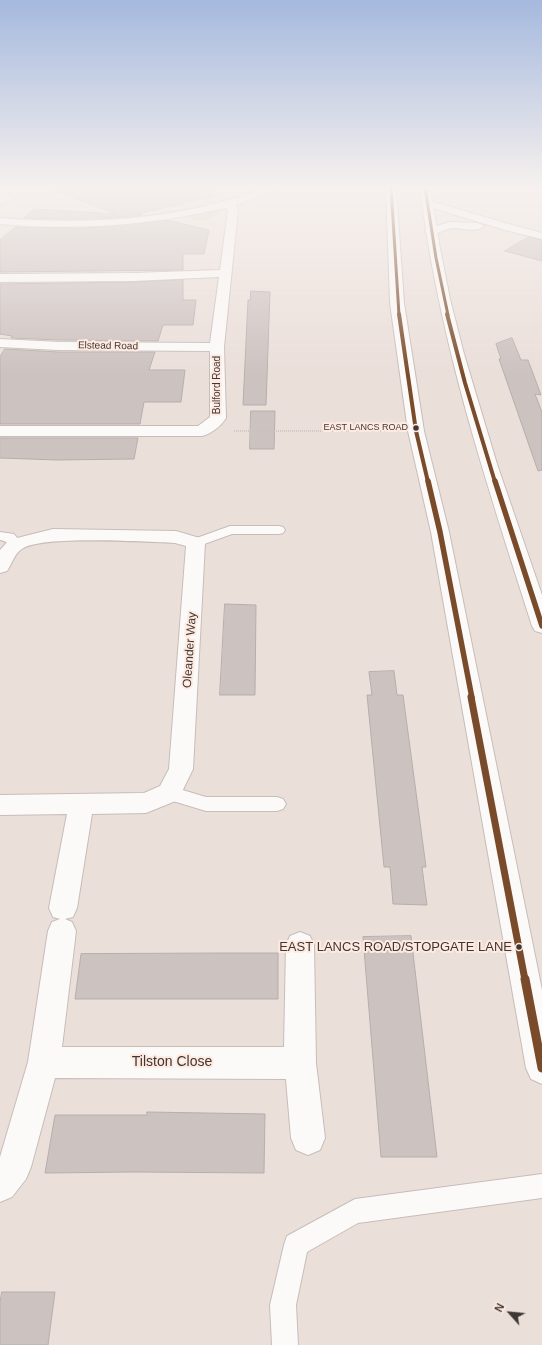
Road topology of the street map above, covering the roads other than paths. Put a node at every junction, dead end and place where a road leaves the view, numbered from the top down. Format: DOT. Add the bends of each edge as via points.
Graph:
graph roads {
  1 [pos="229,250"];
  2 [pos="396,250"];
  3 [pos="434,250"];
  4 [pos="226,273"];
  5 [pos="0,278"];
  6 [pos="0,343"];
  7 [pos="217,347"];
  8 [pos="0,431"];
  9 [pos="279,530"];
  10 [pos="8,540"];
  11 [pos="196,543"];
  12 [pos="0,567"];
  13 [pos="542,626"];
  14 [pos="170,793"];
  15 [pos="277,804"];
  16 [pos="0,805"];
  17 [pos="81,805"];
  18 [pos="300,945"];
  19 [pos="44,1062"];
  20 [pos="300,1063"];
  21 [pos="542,1068"];
  22 [pos="308,1138"];
  23 [pos="0,1185"];
  24 [pos="542,1186"];
  25 [pos="285,1345"];
  1 -- 4 [label="main road, Bulford Road"];
  2 -- 21 [label="main road" via="397,303 416,431 440,532"];
  3 -- 13 [label="main road" via="446,315 479,432"];
  4 -- 5 [label="main road"];
  4 -- 7 [label="main road, Bulford Road"];
  6 -- 7 [label="main road, Elstead Road"];
  7 -- 8 [label="main road, Bulford Road" via="218,418 202,431"];
  9 -- 11 [label="lane" via="230,530"];
  10 -- 11 [label="main road" via="52,535 176,537"];
  10 -- 12 [label="main road"];
  11 -- 14 [label="main road, Oleander Way" via="181,769"];
  14 -- 15 [label="lane" via="206,804"];
  14 -- 17 [label="main road" via="146,803"];
  16 -- 17 [label="main road"];
  17 -- 19 [label="main road"];
  18 -- 20 [label="main road"];
  19 -- 20 [label="main road, Tilston Close"];
  19 -- 23 [label="main road" via="14,1167"];
  20 -- 22 [label="main road"];
  24 -- 25 [label="lane" via="355,1211 296,1245 283,1305"];
}
